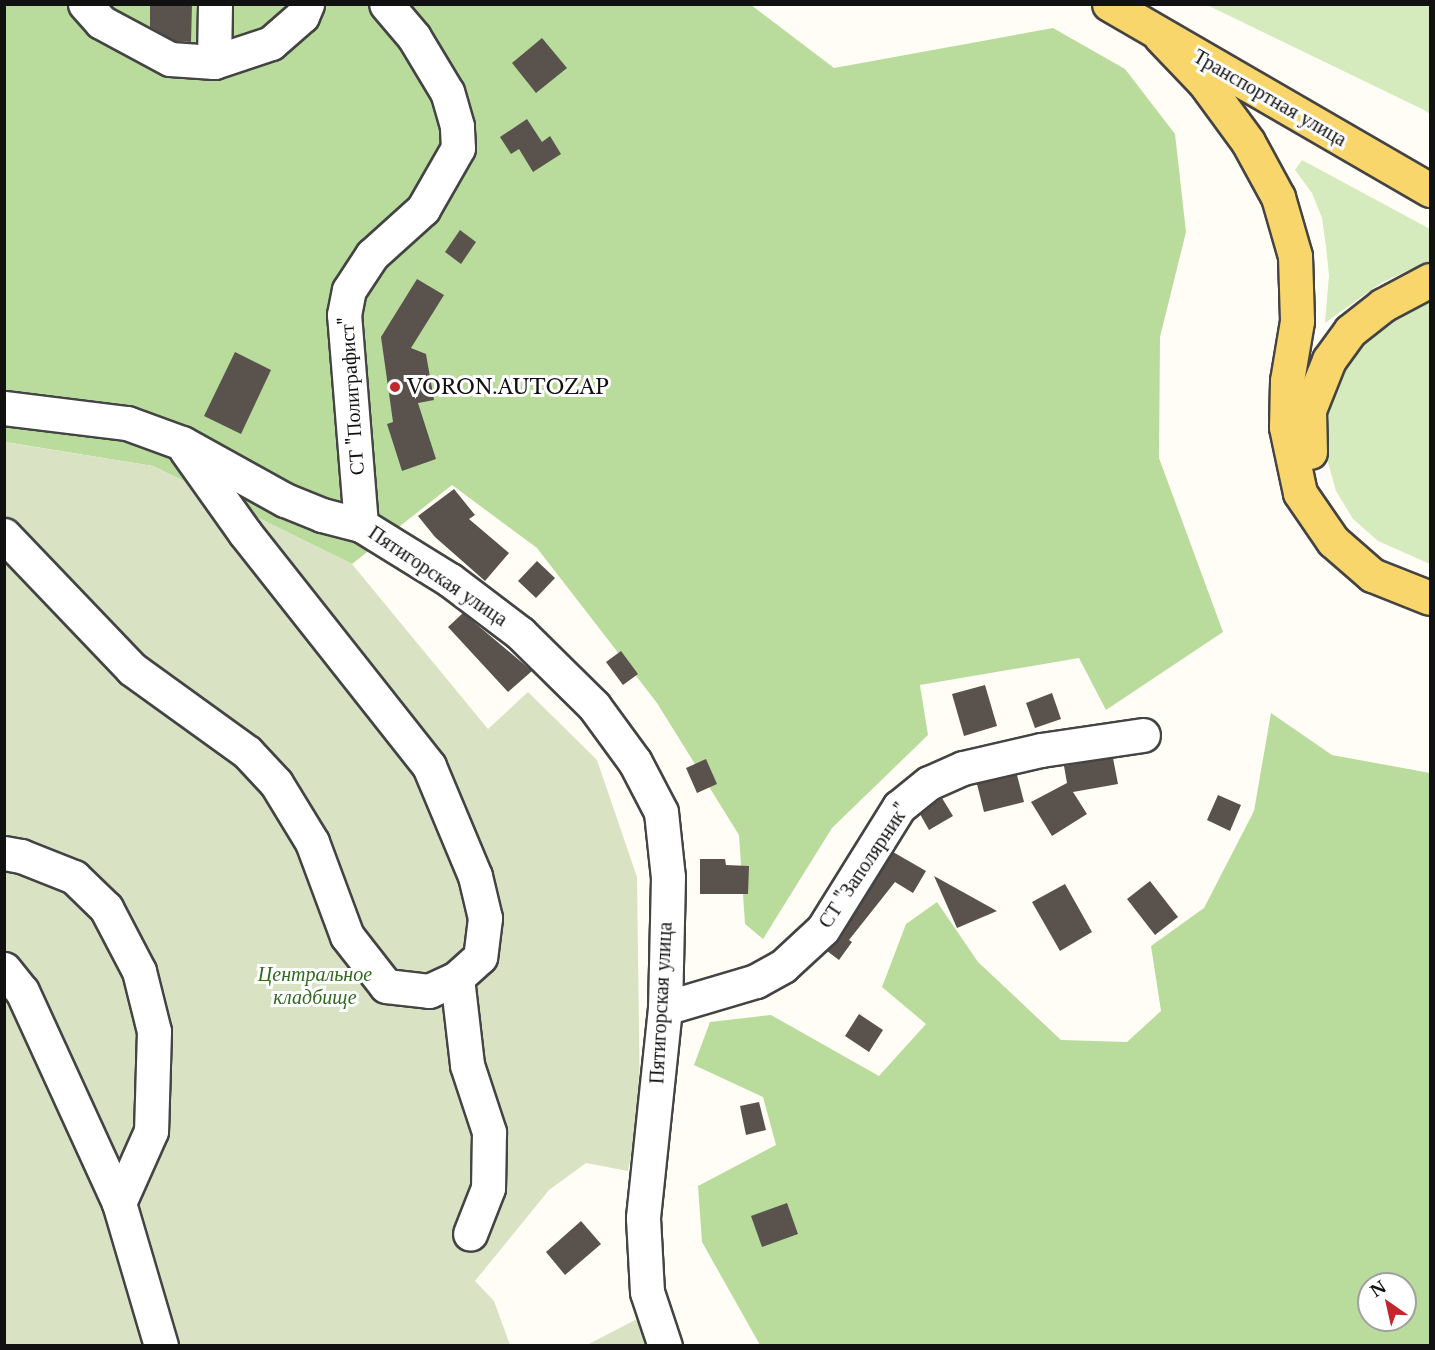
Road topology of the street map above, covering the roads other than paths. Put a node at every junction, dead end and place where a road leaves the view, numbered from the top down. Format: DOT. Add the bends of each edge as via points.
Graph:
graph roads {
  1 [pos="85,4"];
  2 [pos="215,4"];
  3 [pos="307,4"];
  4 [pos="386,4"];
  5 [pos="1109,4"];
  6 [pos="1149,21"];
  7 [pos="214,62"];
  8 [pos="1339,137"];
  9 [pos="1431,171"];
  10 [pos="1431,190"];
  11 [pos="1431,280"];
  12 [pos="4,408"];
  13 [pos="182,444"];
  14 [pos="360,525"];
  15 [pos="4,535"];
  16 [pos="1372,575"];
  17 [pos="1431,598"];
  18 [pos="1143,735"];
  19 [pos="4,853"];
  20 [pos="4,969"];
  21 [pos="457,978"];
  22 [pos="665,1008"];
  23 [pos="119,1203"];
  24 [pos="470,1234"];
  25 [pos="161,1346"];
  26 [pos="665,1346"];
  1 -- 7 [label="street" via="101,22 170,59"];
  2 -- 7 [label="street"];
  3 -- 7 [label="street" via="302,16 271,43"];
  4 -- 14 [label="street, СТ \"Полиграфист\"" via="414,37 447,92 457,126 458,148 423,209 372,255 349,290 344,315"];
  5 -- 6 [label="main road, Транспортная улица"];
  6 -- 8 [label="main road, Транспортная улица"];
  6 -- 16 [label="main road" via="1229,116 1278,197 1295,256 1297,321 1287,381 1286,427 1291,463 1300,493 1317,522"];
  8 -- 9 [label="main road"];
  8 -- 10 [label="main road, Транспортная улица"];
  11 -- 16 [label="main road" via="1383,305 1350,331 1329,360 1309,410 1307,439 1327,508 1344,539"];
  12 -- 13 [label="street, Пятигорская улица" via="127,423"];
  13 -- 14 [label="street, Пятигорская улица" via="285,500"];
  13 -- 21 [label="street" via="245,534 341,649 429,766 475,876 485,918 480,957"];
  14 -- 22 [label="street, Пятигорская улица" via="450,580 520,633 594,706 635,762 661,812 666,839"];
  15 -- 21 [label="street" via="132,669 247,752 276,783 312,842 347,936 386,986 429,991"];
  16 -- 17 [label="main road"];
  18 -- 22 [label="street, СТ \"Заполярник\"" via="1041,750 963,768 929,783 899,807 823,929 783,966 756,981"];
  19 -- 23 [label="street" via="21,855 74,877 106,908 139,971 154,1031 151,1131"];
  20 -- 23 [label="street" via="22,991"];
  21 -- 24 [label="street" via="467,1065 489,1132 488,1188"];
  22 -- 26 [label="street, Пятигорская улица" via="643,1218 647,1292"];
  23 -- 25 [label="street"];
}
